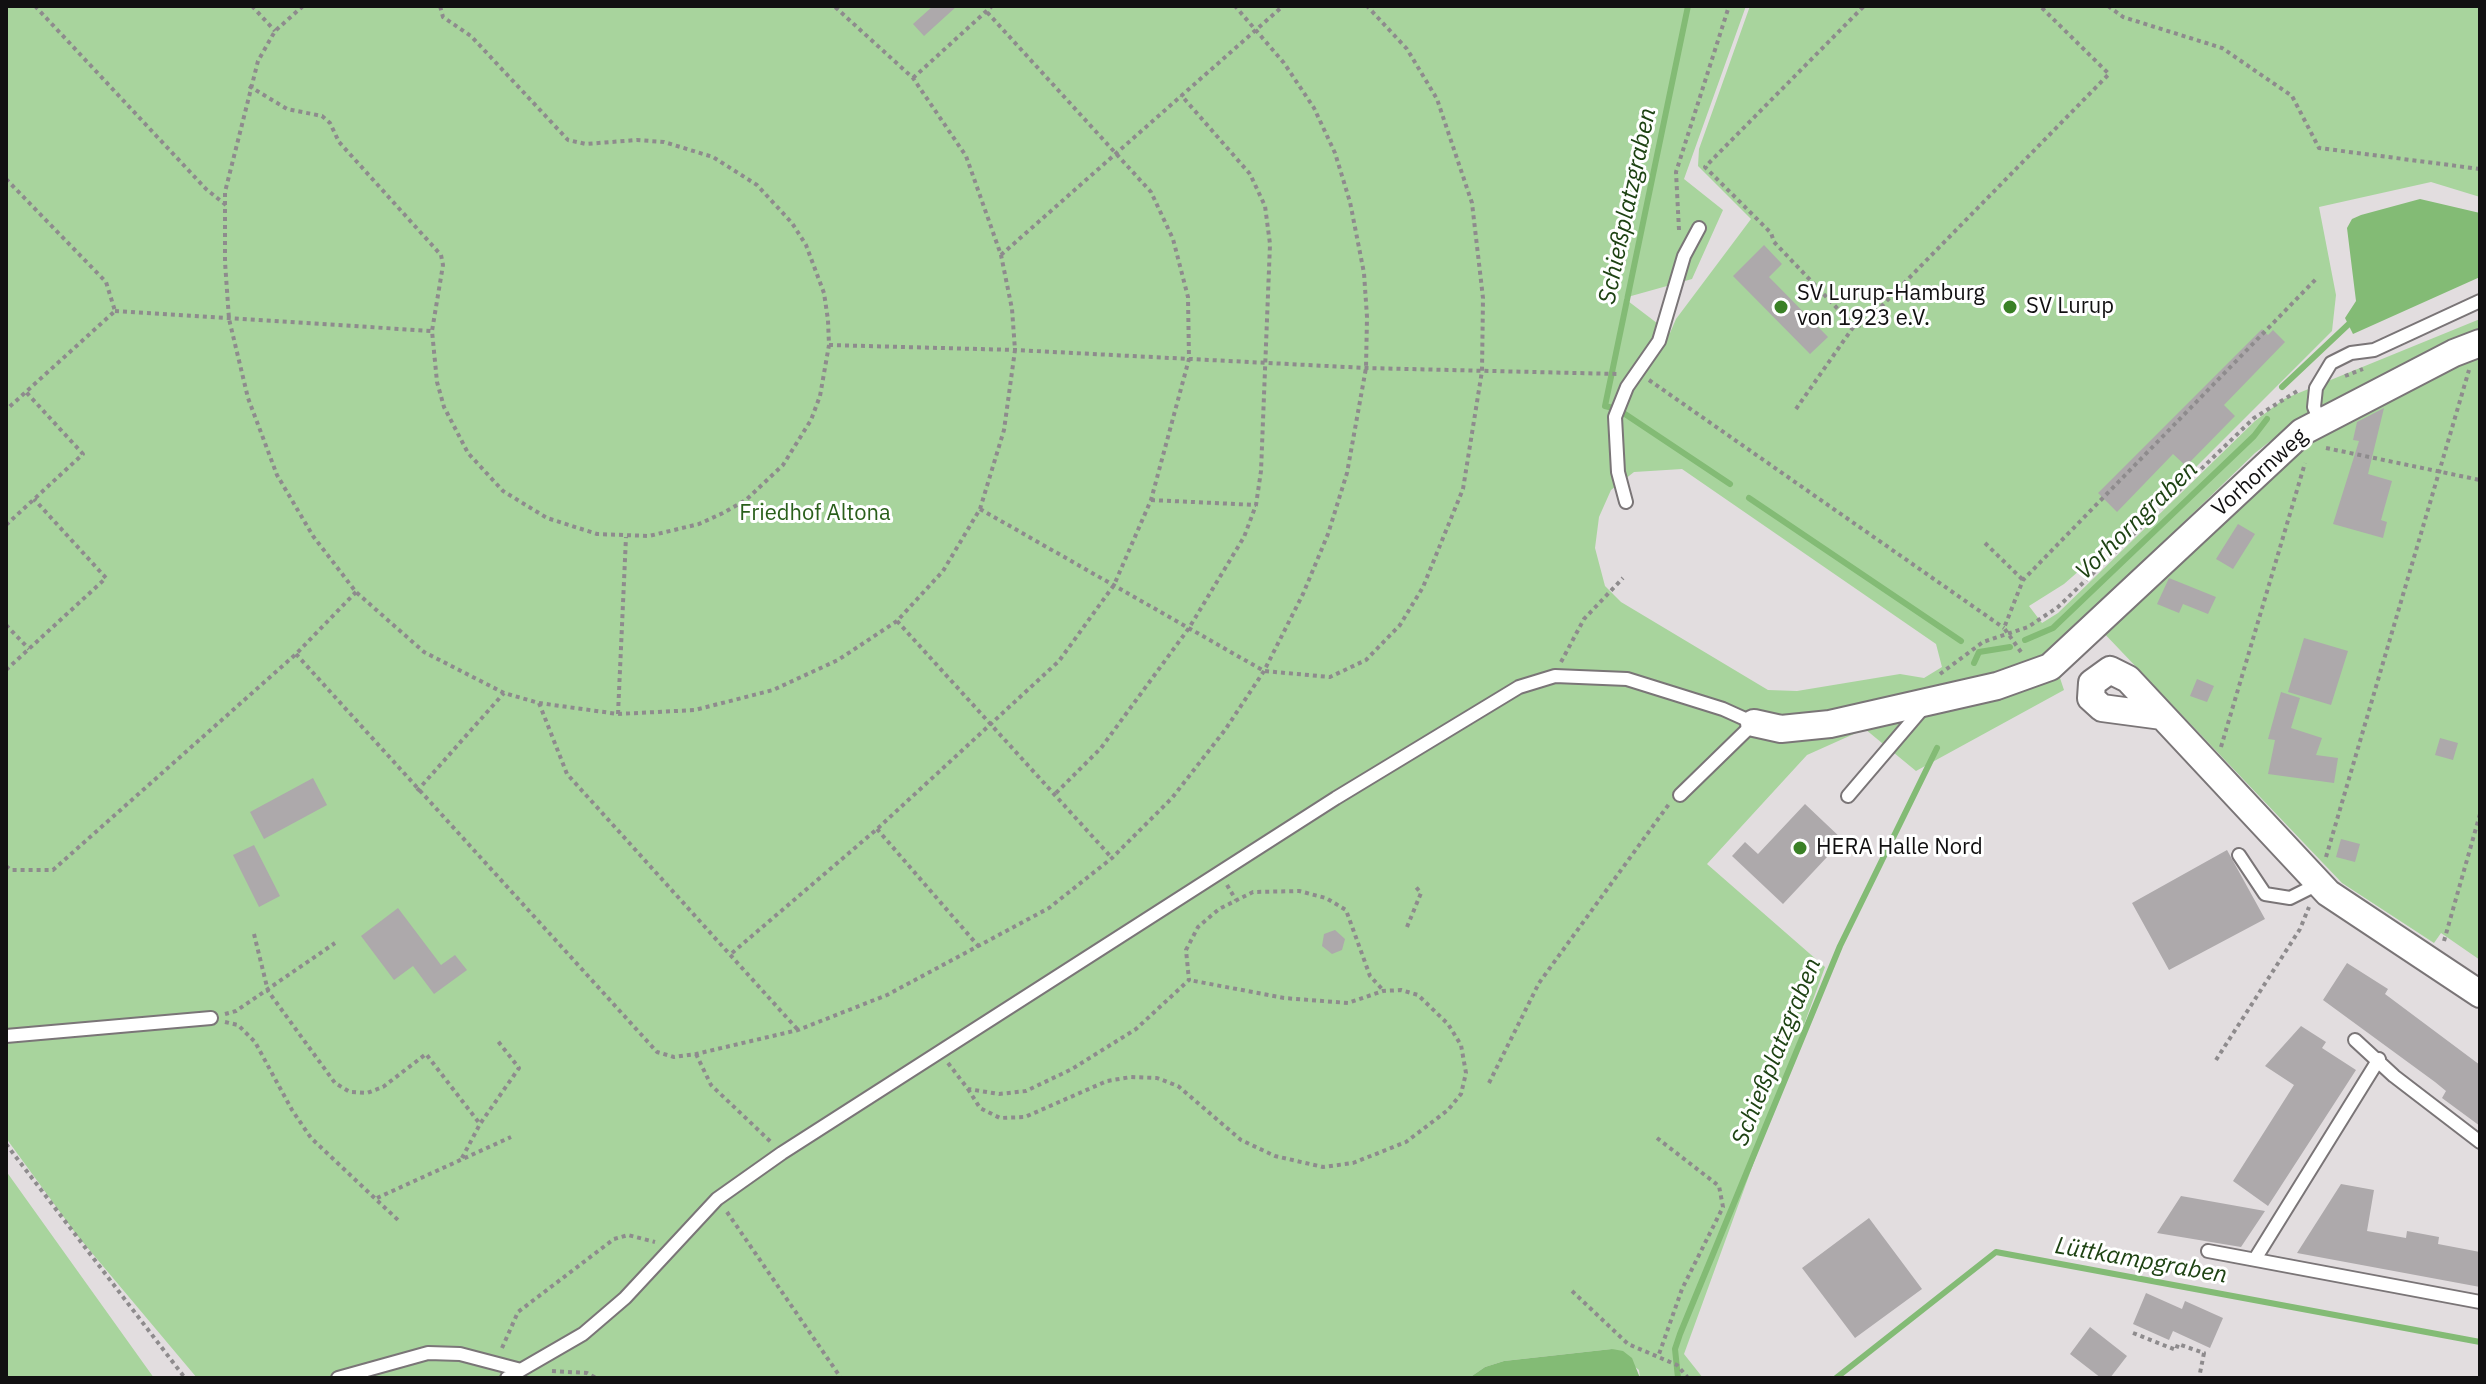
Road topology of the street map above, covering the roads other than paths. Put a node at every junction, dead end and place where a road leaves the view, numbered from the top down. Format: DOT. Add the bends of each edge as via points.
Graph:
graph roads {
  1 [pos="1699,228"];
  2 [pos="2480,301"];
  3 [pos="2478,344"];
  4 [pos="2311,433"];
  5 [pos="1626,502"];
  6 [pos="2072,649"];
  7 [pos="1930,692"];
  8 [pos="1754,723"];
  9 [pos="1680,795"];
  10 [pos="1848,796"];
  11 [pos="2239,855"];
  12 [pos="2318,884"];
  13 [pos="2480,994"];
  14 [pos="211,1018"];
  15 [pos="6,1036"];
  16 [pos="2355,1040"];
  17 [pos="2379,1059"];
  18 [pos="2480,1142"];
  19 [pos="2208,1251"];
  20 [pos="2255,1259"];
  21 [pos="2480,1302"];
  22 [pos="521,1370"];
  23 [pos="338,1378"];
  24 [pos="507,1378"];
  1 -- 5 [label="lane" via="1684,256 1659,341 1627,387 1615,417 1618,472"];
  2 -- 4 [label="lane" via="2374,350 2331,363 2318,382"];
  3 -- 4 [label="street, Vorhornweg"];
  4 -- 6 [label="street, Vorhornweg"];
  6 -- 7 [label="street, Vorhornweg" via="2029,677"];
  6 -- 12 [label="street" via="2097,676 2089,691 2095,704 2162,716"];
  7 -- 8 [label="street, Vorhornweg" via="1807,728"];
  7 -- 10 [label="lane" via="1891,750"];
  8 -- 9 [label="lane"];
  8 -- 22 [label="lane" via="1627,679 1555,676 1519,687 782,1153 717,1199 625,1298 583,1334"];
  11 -- 12 [label="lane" via="2265,894 2290,898"];
  12 -- 13 [label="street"];
  14 -- 15 [label="lane"];
  16 -- 17 [label="lane"];
  17 -- 18 [label="lane"];
  17 -- 20 [label="lane"];
  19 -- 20 [label="lane"];
  20 -- 21 [label="lane"];
  22 -- 23 [label="lane" via="460,1354 428,1353"];
  22 -- 24 [label="lane"];
}
